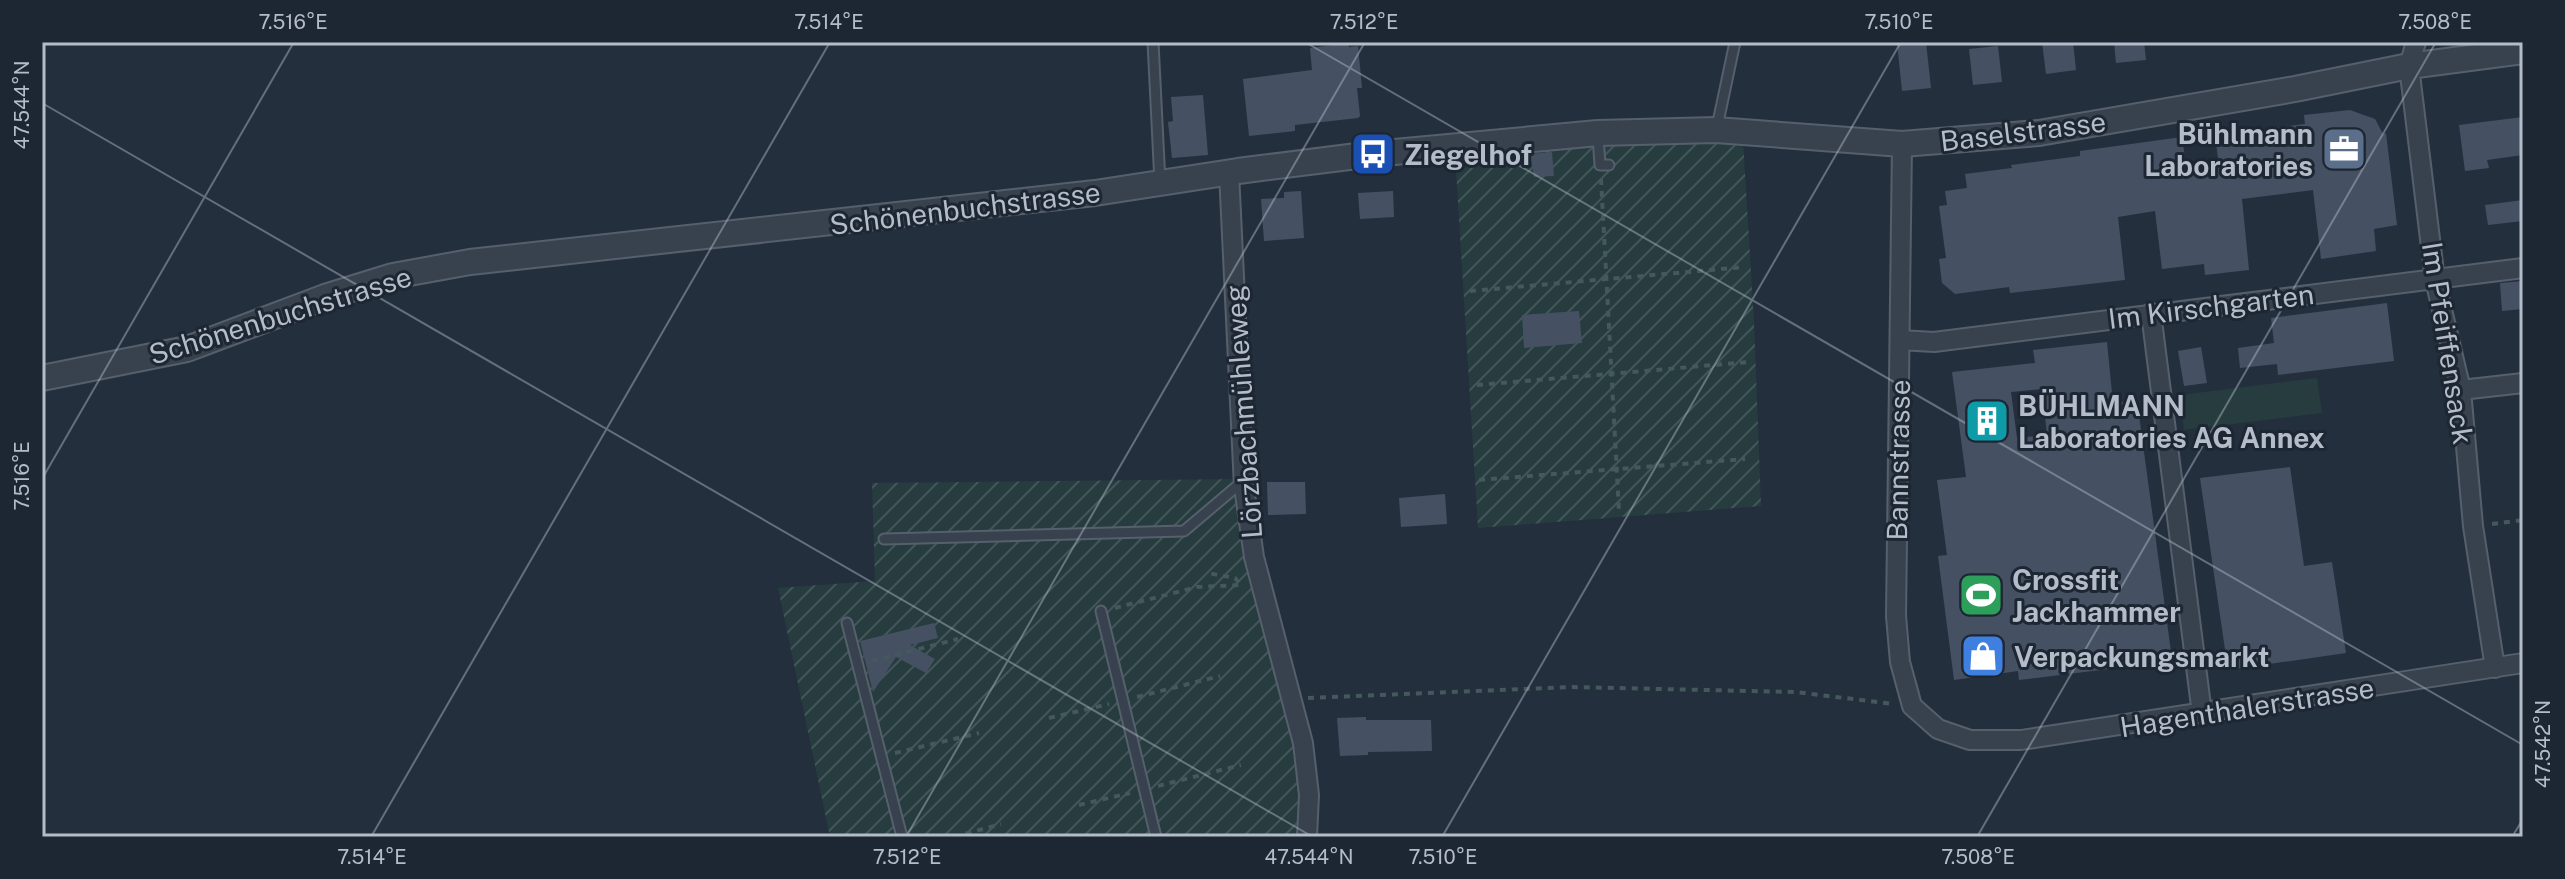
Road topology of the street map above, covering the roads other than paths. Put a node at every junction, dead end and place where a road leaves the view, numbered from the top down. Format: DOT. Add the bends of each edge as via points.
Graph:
graph roads {
  1 [pos="1153,42"];
  2 [pos="1735,42"];
  3 [pos="2416,42"];
  4 [pos="2523,51"];
  5 [pos="2409,66"];
  6 [pos="1716,130"];
  7 [pos="1598,133"];
  8 [pos="1902,144"];
  9 [pos="1605,165"];
  10 [pos="1229,172"];
  11 [pos="1160,183"];
  12 [pos="2523,268"];
  13 [pos="2435,280"];
  14 [pos="2151,313"];
  15 [pos="1900,340"];
  16 [pos="42,378"];
  17 [pos="2523,383"];
  18 [pos="2461,390"];
  19 [pos="1244,487"];
  20 [pos="884,539"];
  21 [pos="1101,611"];
  22 [pos="847,623"];
  23 [pos="2523,663"];
  24 [pos="2495,668"];
  25 [pos="2202,714"];
  26 [pos="1970,740"];
  27 [pos="902,837"];
  28 [pos="1156,837"];
  29 [pos="1307,837"];
  1 -- 11 [label="lane"];
  2 -- 6 [label="lane"];
  3 -- 5 [label="street"];
  4 -- 5 [label="street, Baselstrasse"];
  5 -- 8 [label="street, Baselstrasse" via="2039,133"];
  5 -- 13 [label="street, Im Pfeiffensack"];
  6 -- 7 [label="street, Schönenbuchstrasse"];
  6 -- 8 [label="street, Schönenbuchstrasse"];
  7 -- 9 [label="lane"];
  7 -- 10 [label="street, Schönenbuchstrasse"];
  8 -- 15 [label="street, Bannstrasse"];
  10 -- 11 [label="street, Schönenbuchstrasse"];
  10 -- 19 [label="street, Lörzbachmühleweg"];
  11 -- 16 [label="street, Schönenbuchstrasse" via="470,262 380,280 187,349"];
  12 -- 13 [label="street, Im Kirschgarten"];
  13 -- 14 [label="street, Im Kirschgarten"];
  13 -- 18 [label="street, Im Pfeiffensack"];
  14 -- 15 [label="street, Im Kirschgarten" via="1934,342"];
  14 -- 25 [label="street"];
  15 -- 26 [label="street, Bannstrasse" via="1900,662 1912,706 1938,729"];
  17 -- 18 [label="street"];
  18 -- 24 [label="street, Im Pfeiffensack" via="2473,526"];
  19 -- 20 [label="lane" via="1236,487 1184,531"];
  19 -- 29 [label="street, Lörzbachmühleweg" via="1254,557 1303,743"];
  21 -- 28 [label="lane"];
  22 -- 27 [label="lane"];
  23 -- 24 [label="street, Hagenthalerstrasse"];
  24 -- 25 [label="street, Hagenthalerstrasse"];
  25 -- 26 [label="street, Hagenthalerstrasse" via="2021,740"];
}
